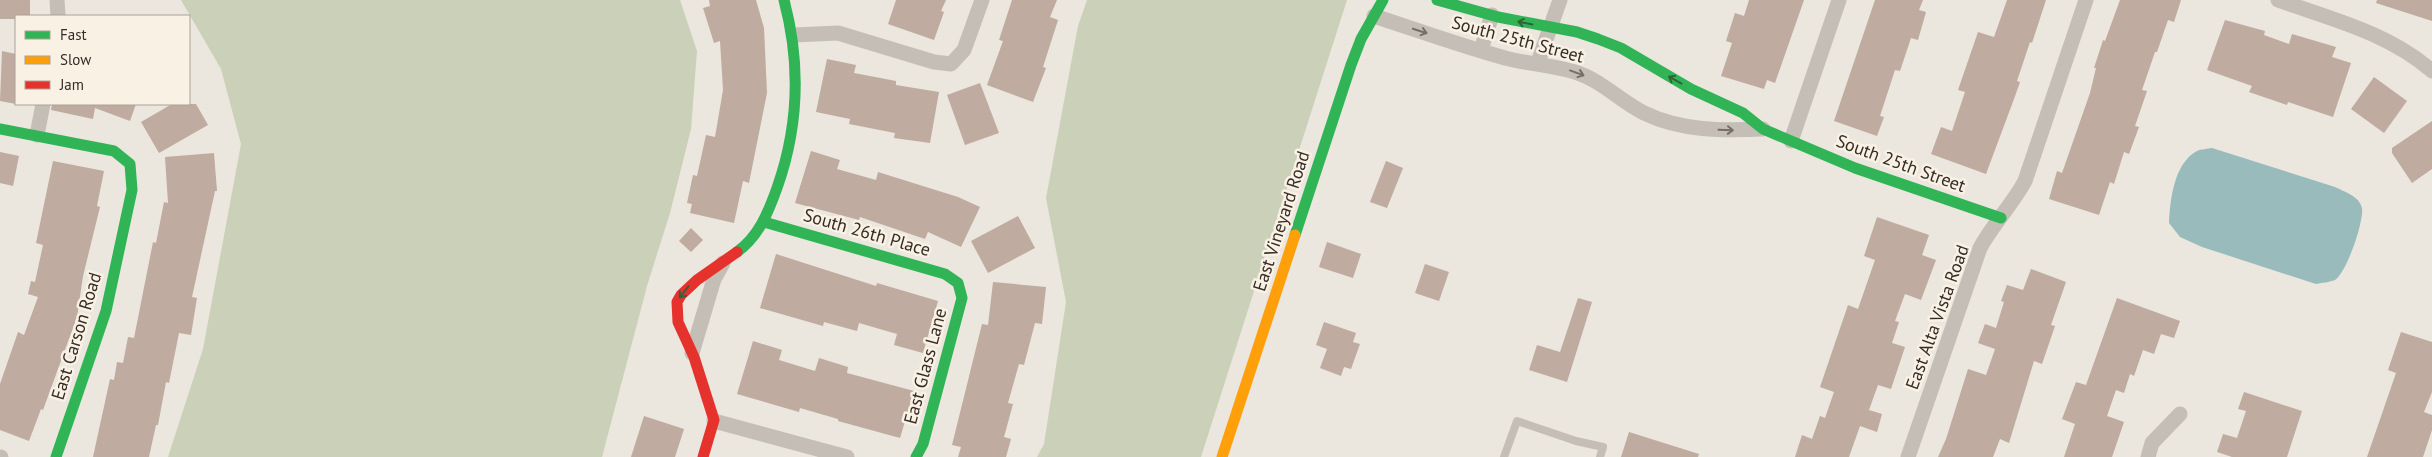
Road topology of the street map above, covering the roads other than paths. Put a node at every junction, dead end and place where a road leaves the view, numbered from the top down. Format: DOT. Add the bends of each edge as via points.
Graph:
graph roads {
  1 [pos="57,0"];
  2 [pos="784,0"];
  3 [pos="982,0"];
  4 [pos="1383,0"];
  5 [pos="1437,0"];
  6 [pos="1560,0"];
  7 [pos="1839,0"];
  8 [pos="2086,0"];
  9 [pos="2278,0"];
  10 [pos="58,15"];
  11 [pos="1492,15"];
  12 [pos="1374,16"];
  13 [pos="1550,28"];
  14 [pos="794,35"];
  15 [pos="1481,50"];
  16 [pos="1538,62"];
  17 [pos="2432,71"];
  18 [pos="43,105"];
  19 [pos="0,129"];
  20 [pos="1763,129"];
  21 [pos="37,135"];
  22 [pos="1791,142"];
  23 [pos="2001,218"];
  24 [pos="764,222"];
  25 [pos="723,263"];
  26 [pos="958,283"];
  27 [pos="692,353"];
  28 [pos="2180,414"];
  29 [pos="714,421"];
  30 [pos="56,457"];
  31 [pos="704,457"];
  32 [pos="847,457"];
  33 [pos="916,457"];
  34 [pos="1222,457"];
  35 [pos="1504,457"];
  36 [pos="1600,457"];
  37 [pos="1908,457"];
  38 [pos="2148,457"];
  1 -- 10 [label="street"];
  2 -- 14 [label="street"];
  3 -- 14 [label="street" via="964,50 951,64 934,62 838,33"];
  4 -- 12 [label="street, East Vineyard Road"];
  5 -- 11 [label="street, South 25th Street"];
  6 -- 13 [label="street"];
  7 -- 22 [label="street"];
  8 -- 23 [label="street, East Alta Vista Road" via="2025,182"];
  9 -- 17 [label="street" via="2383,39 2411,54"];
  13 -- 11 [label="street, South 25th Street, one-way"];
  11 -- 15 [label="street"];
  12 -- 15 [label="street, South 25th Street, one-way"];
  12 -- 34 [label="street, East Vineyard Road" via="1351,65"];
  13 -- 16 [label="street"];
  20 -- 13 [label="street, South 25th Street, one-way" via="1743,113 1691,89 1621,48 1577,32"];
  14 -- 24 [label="street" via="798,92 792,136 784,172"];
  15 -- 16 [label="street, South 25th Street" via="1506,58"];
  16 -- 20 [label="street, South 25th Street, one-way" via="1577,73 1670,124 1702,129"];
  18 -- 21 [label="street"];
  19 -- 21 [label="street"];
  20 -- 22 [label="street, South 25th Street"];
  21 -- 30 [label="street, East Carson Road" via="114,151 130,164 132,190 106,311"];
  22 -- 23 [label="street, South 25th Street" via="1855,168"];
  23 -- 37 [label="street, East Alta Vista Road" via="1988,235 1972,267"];
  24 -- 25 [label="street" via="748,243"];
  24 -- 26 [label="street, South 26th Place" via="945,274"];
  25 -- 27 [label="street" via="714,279"];
  25 -- 27 [label="street, one-way" via="688,286 677,302 678,326"];
  26 -- 33 [label="street, East Glass Lane" via="962,298 924,444"];
  27 -- 29 [label="street"];
  28 -- 38 [label="street" via="2152,443"];
  29 -- 31 [label="street"];
  29 -- 32 [label="street"];
  35 -- 36 [label="lane" via="1517,422 1603,447"];
}
